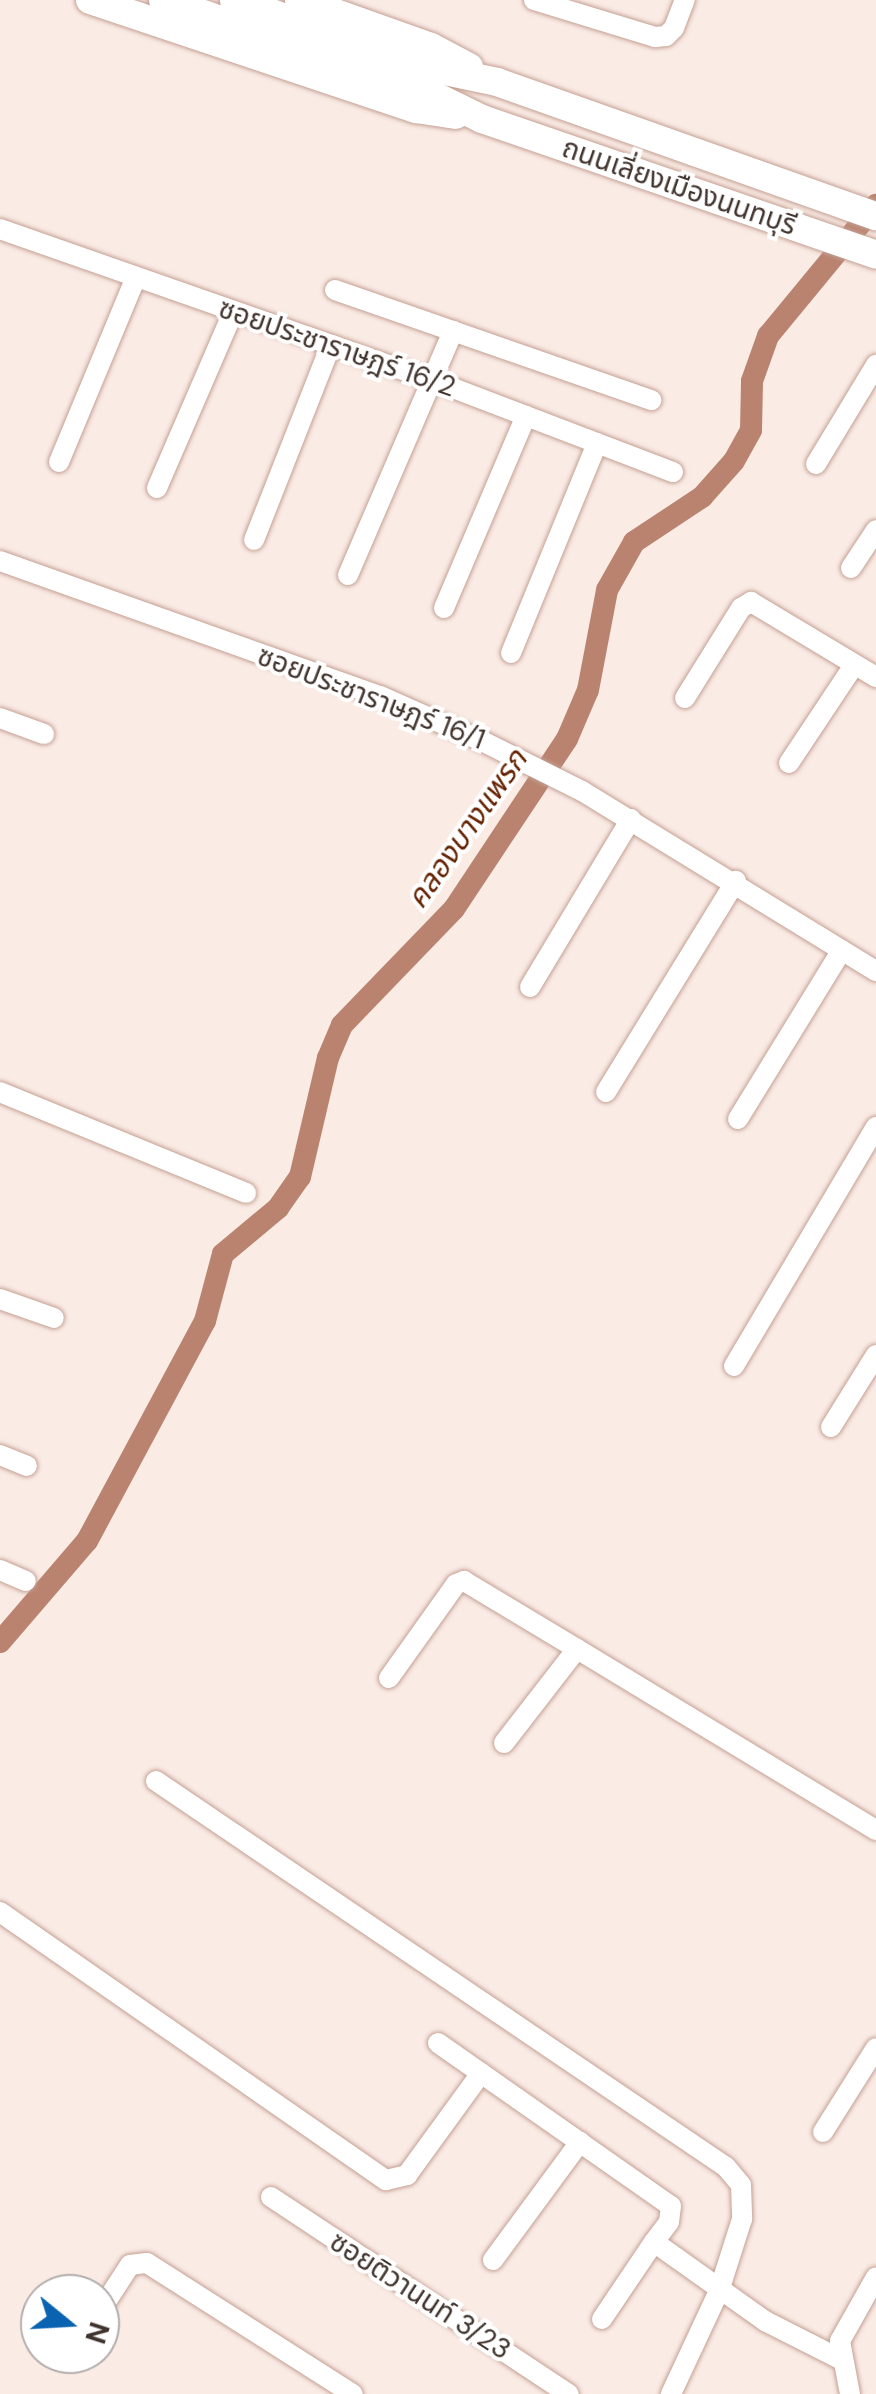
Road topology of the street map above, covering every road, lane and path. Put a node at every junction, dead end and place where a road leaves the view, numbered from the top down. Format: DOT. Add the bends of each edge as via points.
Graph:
graph roads {
  1 [pos="90,0"];
  2 [pos="163,0"];
  3 [pos="234,0"];
  4 [pos="534,0"];
  5 [pos="686,0"];
  6 [pos="296,22"];
  7 [pos="482,119"];
  8 [pos="876,216"];
  9 [pos="0,230"];
  10 [pos="876,255"];
  11 [pos="136,277"];
  12 [pos="335,290"];
  13 [pos="233,312"];
  14 [pos="453,331"];
  15 [pos="330,345"];
  16 [pos="876,365"];
  17 [pos="432,380"];
  18 [pos="651,400"];
  19 [pos="526,416"];
  20 [pos="597,443"];
  21 [pos="59,462"];
  22 [pos="816,464"];
  23 [pos="673,472"];
  24 [pos="156,488"];
  25 [pos="876,530"];
  26 [pos="254,540"];
  27 [pos="0,561"];
  28 [pos="851,568"];
  29 [pos="348,575"];
  30 [pos="444,608"];
  31 [pos="511,652"];
  32 [pos="854,665"];
  33 [pos="876,678"];
  34 [pos="685,698"];
  35 [pos="0,718"];
  36 [pos="44,734"];
  37 [pos="789,763"];
  38 [pos="631,820"];
  39 [pos="736,881"];
  40 [pos="842,950"];
  41 [pos="876,971"];
  42 [pos="530,986"];
  43 [pos="0,1092"];
  44 [pos="606,1092"];
  45 [pos="738,1119"];
  46 [pos="876,1127"];
  47 [pos="246,1193"];
  48 [pos="0,1298"];
  49 [pos="54,1318"];
  50 [pos="876,1355"];
  51 [pos="734,1366"];
  52 [pos="831,1427"];
  53 [pos="0,1455"];
  54 [pos="27,1466"];
  55 [pos="0,1570"];
  56 [pos="26,1581"];
  57 [pos="577,1649"];
  58 [pos="390,1678"];
  59 [pos="504,1743"];
  60 [pos="156,1781"];
  61 [pos="876,1830"];
  62 [pos="0,1912"];
  63 [pos="438,2043"];
  64 [pos="876,2048"];
  65 [pos="481,2073"];
  66 [pos="823,2132"];
  67 [pos="580,2142"];
  68 [pos="271,2196"];
  69 [pos="654,2242"];
  70 [pos="493,2260"];
  71 [pos="876,2278"];
  72 [pos="120,2280"];
  73 [pos="718,2291"];
  74 [pos="602,2319"];
  75 [pos="842,2360"];
  76 [pos="353,2394"];
  77 [pos="569,2394"];
  78 [pos="671,2394"];
  79 [pos="850,2394"];
  1 -- 7 [label="main road, ถนนเลี่ยงเมืองนนทบุรี" via="416,109"];
  2 -- 6 [label="main road, ถนนเลี่ยงเมืองนนทบุรี"];
  3 -- 6 [label="main road, ถนนเลี่ยงเมืองนนทบุรี"];
  4 -- 5 [label="street" via="655,37 674,28"];
  6 -- 7 [label="main road, ถนนเลี่ยงเมืองนนทบุรี"];
  6 -- 8 [label="main road, ถนนเลี่ยงเมืองนนทบุรี" via="426,67 496,82"];
  7 -- 10 [label="main road, ถนนเลี่ยงเมืองนนทบุรี"];
  9 -- 11 [label="street, ซอยประชาราษฎร์ 16/2"];
  11 -- 13 [label="street, ซอยประชาราษฎร์ 16/2"];
  11 -- 21 [label="street"];
  12 -- 14 [label="street"];
  13 -- 15 [label="street, ซอยประชาราษฎร์ 16/2"];
  13 -- 24 [label="street"];
  14 -- 17 [label="street"];
  14 -- 18 [label="street"];
  15 -- 17 [label="street, ซอยประชาราษฎร์ 16/2"];
  15 -- 26 [label="street"];
  16 -- 22 [label="street"];
  17 -- 19 [label="street, ซอยประชาราษฎร์ 16/2"];
  17 -- 29 [label="street"];
  19 -- 20 [label="street, ซอยประชาราษฎร์ 16/2"];
  19 -- 30 [label="street"];
  20 -- 23 [label="street, ซอยประชาราษฎร์ 16/2"];
  20 -- 31 [label="street"];
  25 -- 28 [label="street"];
  27 -- 38 [label="street, ซอยประชาราษฎร์ 16/1" via="380,696 582,790"];
  32 -- 33 [label="street"];
  32 -- 34 [label="street" via="746,603"];
  32 -- 37 [label="street"];
  35 -- 36 [label="street"];
  38 -- 39 [label="street, ซอยประชาราษฎร์ 16/1"];
  38 -- 42 [label="street"];
  39 -- 40 [label="street, ซอยประชาราษฎร์ 16/1"];
  39 -- 44 [label="street"];
  40 -- 41 [label="street, ซอยประชาราษฎร์ 16/1"];
  40 -- 45 [label="street"];
  43 -- 47 [label="street"];
  46 -- 51 [label="street"];
  48 -- 49 [label="street"];
  50 -- 52 [label="street"];
  53 -- 54 [label="street"];
  55 -- 56 [label="street"];
  57 -- 58 [label="street" via="464,1581"];
  57 -- 59 [label="street"];
  57 -- 61 [label="street"];
  60 -- 73 [label="street" via="726,2167 745,2202"];
  62 -- 65 [label="street" via="386,2180 407,2174"];
  63 -- 65 [label="street"];
  64 -- 66 [label="street"];
  65 -- 67 [label="street"];
  67 -- 69 [label="street" via="671,2206 669,2222"];
  67 -- 70 [label="street"];
  68 -- 77 [label="street, ซอยติวานนท์ 3/23"];
  69 -- 73 [label="street"];
  69 -- 74 [label="street"];
  71 -- 75 [label="street" via="843,2330"];
  72 -- 76 [label="street" via="130,2265 148,2263"];
  73 -- 75 [label="street"];
  73 -- 78 [label="street"];
  75 -- 79 [label="street"];
}
